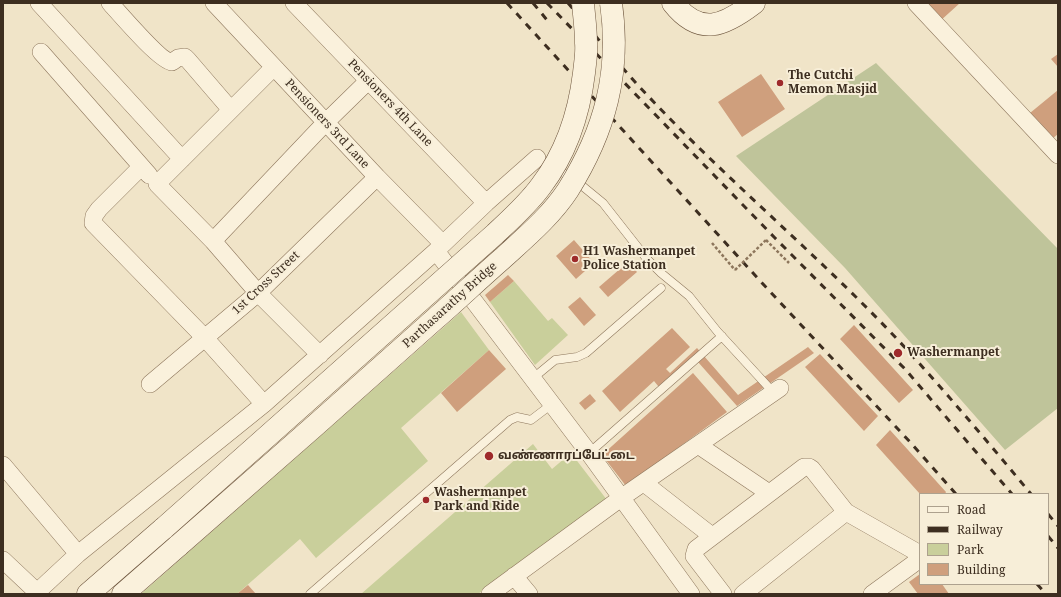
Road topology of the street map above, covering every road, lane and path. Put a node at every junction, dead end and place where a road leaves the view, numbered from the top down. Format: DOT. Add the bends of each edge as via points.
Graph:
graph roads {
  1 [pos="39,3"];
  2 [pos="110,3"];
  3 [pos="214,3"];
  4 [pos="294,3"];
  5 [pos="583,3"];
  6 [pos="611,3"];
  7 [pos="673,3"];
  8 [pos="754,3"];
  9 [pos="916,3"];
  10 [pos="41,52"];
  11 [pos="273,68"];
  12 [pos="368,81"];
  13 [pos="231,110"];
  14 [pos="326,122"];
  15 [pos="1058,155"];
  16 [pos="182,159"];
  17 [pos="542,161"];
  18 [pos="142,167"];
  19 [pos="377,177"];
  20 [pos="157,184"];
  21 [pos="486,203"];
  22 [pos="213,241"];
  23 [pos="712,243"];
  24 [pos="440,248"];
  25 [pos="789,263"];
  26 [pos="662,288"];
  27 [pos="258,293"];
  28 [pos="722,336"];
  29 [pos="204,338"];
  30 [pos="320,355"];
  31 [pos="532,379"];
  32 [pos="150,384"];
  33 [pos="777,390"];
  34 [pos="264,404"];
  35 [pos="552,404"];
  36 [pos="698,445"];
  37 [pos="589,453"];
  38 [pos="3,465"];
  39 [pos="644,483"];
  40 [pos="769,493"];
  41 [pos="621,498"];
  42 [pos="846,512"];
  43 [pos="712,536"];
  44 [pos="919,553"];
  45 [pos="78,554"];
  46 [pos="3,560"];
  47 [pos="919,560"];
  48 [pos="514,576"];
  49 [pos="36,593"];
  50 [pos="88,594"];
  51 [pos="123,594"];
  52 [pos="310,594"];
  53 [pos="490,594"];
  54 [pos="529,594"];
  55 [pos="691,594"];
  56 [pos="723,594"];
  57 [pos="743,594"];
  58 [pos="872,594"];
  1 -- 16 [label="street"];
  2 -- 13 [label="street" via="166,60 172,62 185,57"];
  3 -- 11 [label="street, Pensioners 3rd Lane"];
  4 -- 12 [label="street, Pensioners 4th Lane"];
  5 -- 50 [label="main road, Parthasarathy Bridge, bridge" via="586,42 578,110 567,141 552,172 541,187 495,234"];
  6 -- 51 [label="main road, Parthasarathy Bridge, bridge" via="614,42 612,77 602,122 584,161 558,203 526,238"];
  7 -- 8 [label="main road" via="690,19 699,24 709,25 741,13"];
  9 -- 15 [label="street"];
  10 -- 18 [label="street"];
  11 -- 13 [label="street"];
  11 -- 14 [label="street, Pensioners 3rd Lane"];
  12 -- 14 [label="street"];
  12 -- 21 [label="street, Pensioners 4th Lane"];
  13 -- 16 [label="street"];
  14 -- 19 [label="street, Pensioners 3rd Lane"];
  14 -- 22 [label="street"];
  16 -- 20 [label="street"];
  17 -- 21 [label="street"];
  17 -- 28 [label="lane" via="575,180 603,203 647,259 689,296"];
  18 -- 20 [label="street"];
  18 -- 29 [label="street" via="99,209 93,223"];
  19 -- 24 [label="street, Pensioners 3rd Lane"];
  19 -- 27 [label="street, 1st Cross Street"];
  20 -- 22 [label="street"];
  21 -- 24 [label="street"];
  22 -- 27 [label="street"];
  23 -- 25 [label="path, bridge" via="735,270 766,240"];
  24 -- 30 [label="street"];
  24 -- 31 [label="street, Pensioners 3rd Lane"];
  26 -- 31 [label="lane" via="588,351 577,357 555,360"];
  27 -- 29 [label="street, 1st Cross Street"];
  27 -- 30 [label="street"];
  28 -- 33 [label="lane"];
  28 -- 37 [label="lane"];
  29 -- 32 [label="street, 1st Cross Street"];
  29 -- 34 [label="street"];
  30 -- 34 [label="street"];
  31 -- 35 [label="street, Pensioners 3rd Lane"];
  33 -- 36 [label="street"];
  34 -- 45 [label="street"];
  35 -- 37 [label="street, Pensioners 3rd Lane"];
  35 -- 52 [label="lane" via="531,420 517,417 510,420"];
  36 -- 39 [label="street"];
  36 -- 40 [label="street"];
  37 -- 41 [label="street, Pensioners 3rd Lane"];
  38 -- 45 [label="street"];
  39 -- 41 [label="street"];
  39 -- 43 [label="street"];
  40 -- 42 [label="street" via="800,469 808,466"];
  40 -- 43 [label="street"];
  41 -- 48 [label="street"];
  41 -- 55 [label="street, Pensioners 3rd Lane"];
  42 -- 44 [label="street"];
  42 -- 57 [label="street"];
  43 -- 56 [label="street" via="696,549 694,556"];
  45 -- 49 [label="street"];
  46 -- 49 [label="street"];
  47 -- 58 [label="street"];
  48 -- 53 [label="street"];
  48 -- 54 [label="street"];
}
